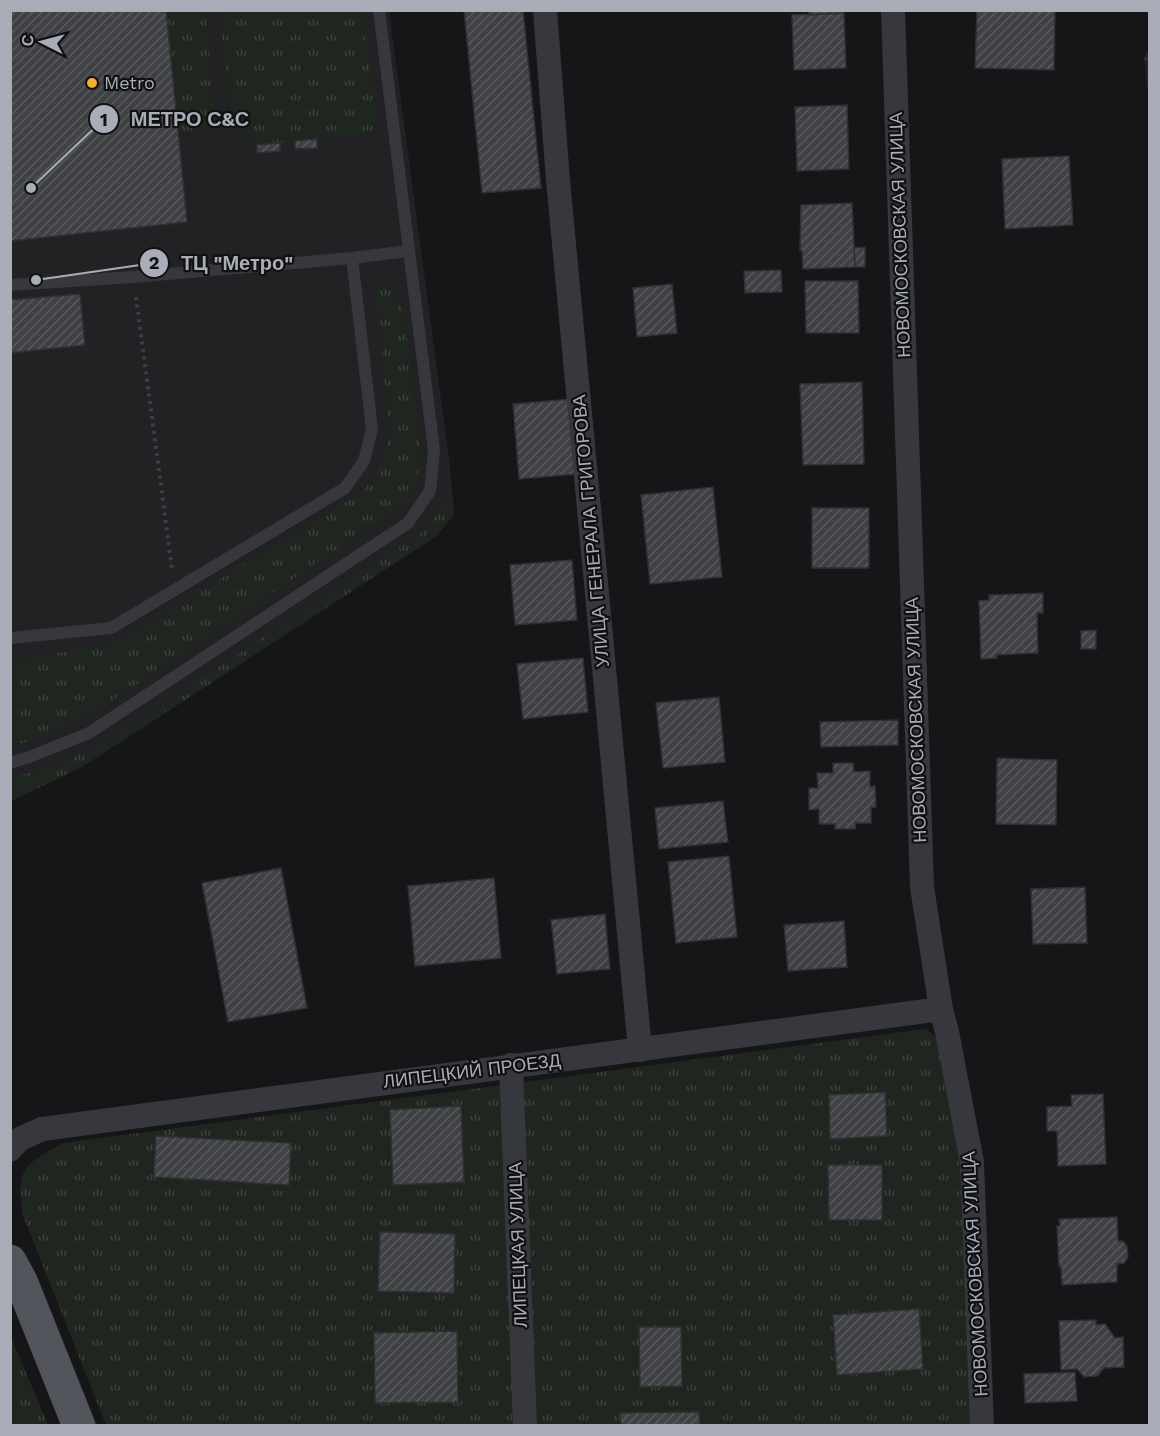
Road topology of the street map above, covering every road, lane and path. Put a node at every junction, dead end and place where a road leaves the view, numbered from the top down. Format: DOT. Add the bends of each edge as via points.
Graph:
graph roads {
  1 [pos="379,10"];
  2 [pos="545,10"];
  3 [pos="893,10"];
  4 [pos="408,251"];
  5 [pos="352,258"];
  6 [pos="134,277"];
  7 [pos="10,285"];
  8 [pos="175,591"];
  9 [pos="10,638"];
  10 [pos="10,763"];
  11 [pos="941,1009"];
  12 [pos="640,1050"];
  13 [pos="511,1065"];
  14 [pos="10,1150"];
  15 [pos="10,1261"];
  16 [pos="78,1425"];
  17 [pos="525,1425"];
  18 [pos="982,1425"];
  1 -- 4 [label="lane"];
  2 -- 12 [label="street, УЛИЦА ГЕНЕРАЛА ГРИГОРОВА"];
  3 -- 11 [label="street, НОВОМОСКОВСКАЯ УЛИЦА" via="922,887"];
  4 -- 5 [label="lane"];
  4 -- 10 [label="lane" via="434,450 430,490 408,523 89,733"];
  5 -- 6 [label="lane"];
  5 -- 8 [label="lane" via="372,429 364,461 345,488"];
  6 -- 7 [label="lane"];
  6 -- 8 [label="path"];
  8 -- 9 [label="lane" via="111,628"];
  11 -- 12 [label="street, ЛИПЕЦКИЙ ПРОЕЗД"];
  11 -- 18 [label="street, НОВОМОСКОВСКАЯ УЛИЦА" via="972,1162"];
  12 -- 13 [label="street, ЛИПЕЦКИЙ ПРОЕЗД"];
  13 -- 14 [label="street, ЛИПЕЦКИЙ ПРОЕЗД" via="42,1129 20,1139"];
  13 -- 17 [label="street, ЛИПЕЦКАЯ УЛИЦА"];
  15 -- 16 [label="main road"];
}
